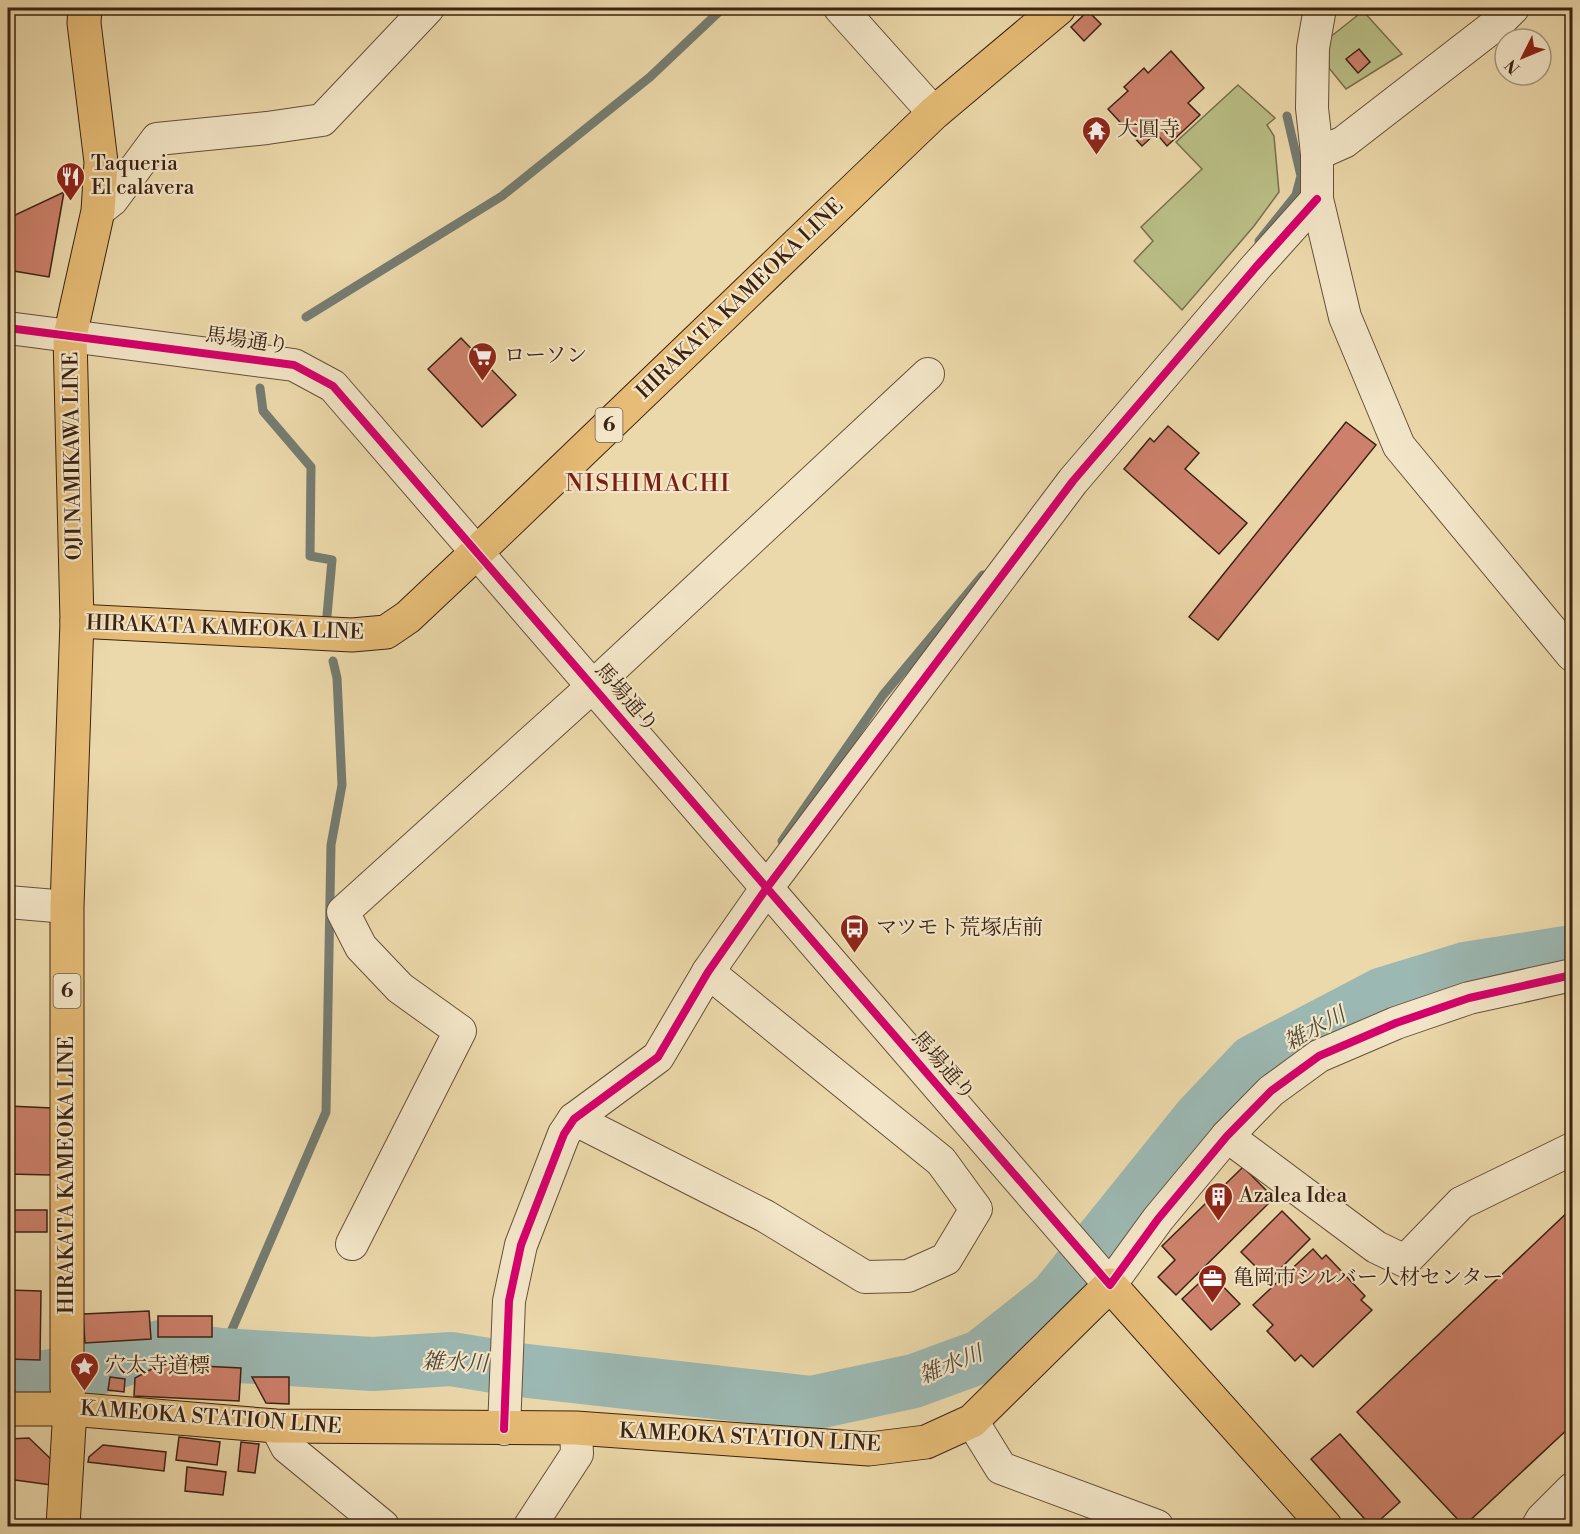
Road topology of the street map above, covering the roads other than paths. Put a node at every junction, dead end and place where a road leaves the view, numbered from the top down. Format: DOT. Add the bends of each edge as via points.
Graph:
graph roads {
  1 [pos="86,8"];
  2 [pos="428,8"];
  3 [pos="840,8"];
  4 [pos="1059,8"];
  5 [pos="1320,8"];
  6 [pos="1513,8"];
  7 [pos="934,113"];
  8 [pos="1317,154"];
  9 [pos="1317,199"];
  10 [pos="98,211"];
  11 [pos="8,328"];
  12 [pos="70,336"];
  13 [pos="927,374"];
  14 [pos="476,553"];
  15 [pos="77,621"];
  16 [pos="1572,655"];
  17 [pos="592,687"];
  18 [pos="766,889"];
  19 [pos="8,902"];
  20 [pos="67,907"];
  21 [pos="708,972"];
  22 [pos="1572,975"];
  23 [pos="574,1119"];
  24 [pos="1227,1136"];
  25 [pos="1572,1149"];
  26 [pos="352,1244"];
  27 [pos="1103,1277"];
  28 [pos="68,1386"];
  29 [pos="8,1409"];
  30 [pos="972,1421"];
  31 [pos="276,1426"];
  32 [pos="576,1428"];
  33 [pos="504,1429"];
  34 [pos="1572,1489"];
  35 [pos="63,1527"];
  36 [pos="383,1527"];
  37 [pos="530,1527"];
  38 [pos="1157,1527"];
  39 [pos="1325,1527"];
  40 [pos="1538,1527"];
  1 -- 10 [label="main road, OJI NAMIKAWA LINE" via="84,22 100,162"];
  2 -- 10 [label="street" via="322,120 157,139 112,200"];
  3 -- 7 [label="street"];
  4 -- 7 [label="main road, HIRAKATA KAMEOKA LINE / 6"];
  5 -- 8 [label="street" via="1313,48 1312,108"];
  6 -- 8 [label="street" via="1344,142"];
  7 -- 14 [label="main road, HIRAKATA KAMEOKA LINE / 6"];
  8 -- 9 [label="street"];
  9 -- 16 [label="street" via="1346,317 1400,446"];
  9 -- 18 [label="street" via="1073,481"];
  10 -- 12 [label="main road, OJI NAMIKAWA LINE"];
  11 -- 12 [label="street, 馬場通り"];
  12 -- 14 [label="street, 馬場通り" via="294,365 313,375 333,386"];
  12 -- 15 [label="main road, OJI NAMIKAWA LINE"];
  13 -- 17 [label="street"];
  14 -- 15 [label="main road, HIRAKATA KAMEOKA LINE / 6" via="408,617 386,632 352,635"];
  14 -- 17 [label="street, 馬場通り"];
  15 -- 20 [label="main road, HIRAKATA KAMEOKA LINE / 6"];
  17 -- 18 [label="street, 馬場通り"];
  17 -- 26 [label="street" via="343,912 362,947 400,988 460,1031"];
  18 -- 21 [label="street"];
  18 -- 27 [label="street, 馬場通り"];
  19 -- 20 [label="street"];
  20 -- 28 [label="main road, HIRAKATA KAMEOKA LINE / 6"];
  21 -- 23 [label="street" via="658,1058"];
  21 -- 23 [label="street" via="941,1161 976,1209 946,1259 908,1276 865,1277 765,1216"];
  22 -- 24 [label="street" via="1469,998 1396,1023 1319,1056 1271,1091"];
  23 -- 33 [label="street" via="564,1134 521,1245 509,1301"];
  24 -- 25 [label="street" via="1376,1248 1404,1261 1461,1203"];
  24 -- 27 [label="street"];
  27 -- 30 [label="main road, KAMEOKA STATION LINE"];
  27 -- 39 [label="main road"];
  28 -- 29 [label="main road, KAMEOKA STATION LINE"];
  28 -- 31 [label="main road, KAMEOKA STATION LINE"];
  28 -- 35 [label="main road"];
  30 -- 32 [label="main road, KAMEOKA STATION LINE" via="926,1442 869,1449"];
  30 -- 38 [label="street" via="1001,1467"];
  31 -- 33 [label="main road, KAMEOKA STATION LINE"];
  31 -- 36 [label="street" via="287,1447"];
  32 -- 33 [label="main road, KAMEOKA STATION LINE"];
  32 -- 37 [label="street" via="577,1454"];
  34 -- 40 [label="street"];
}
